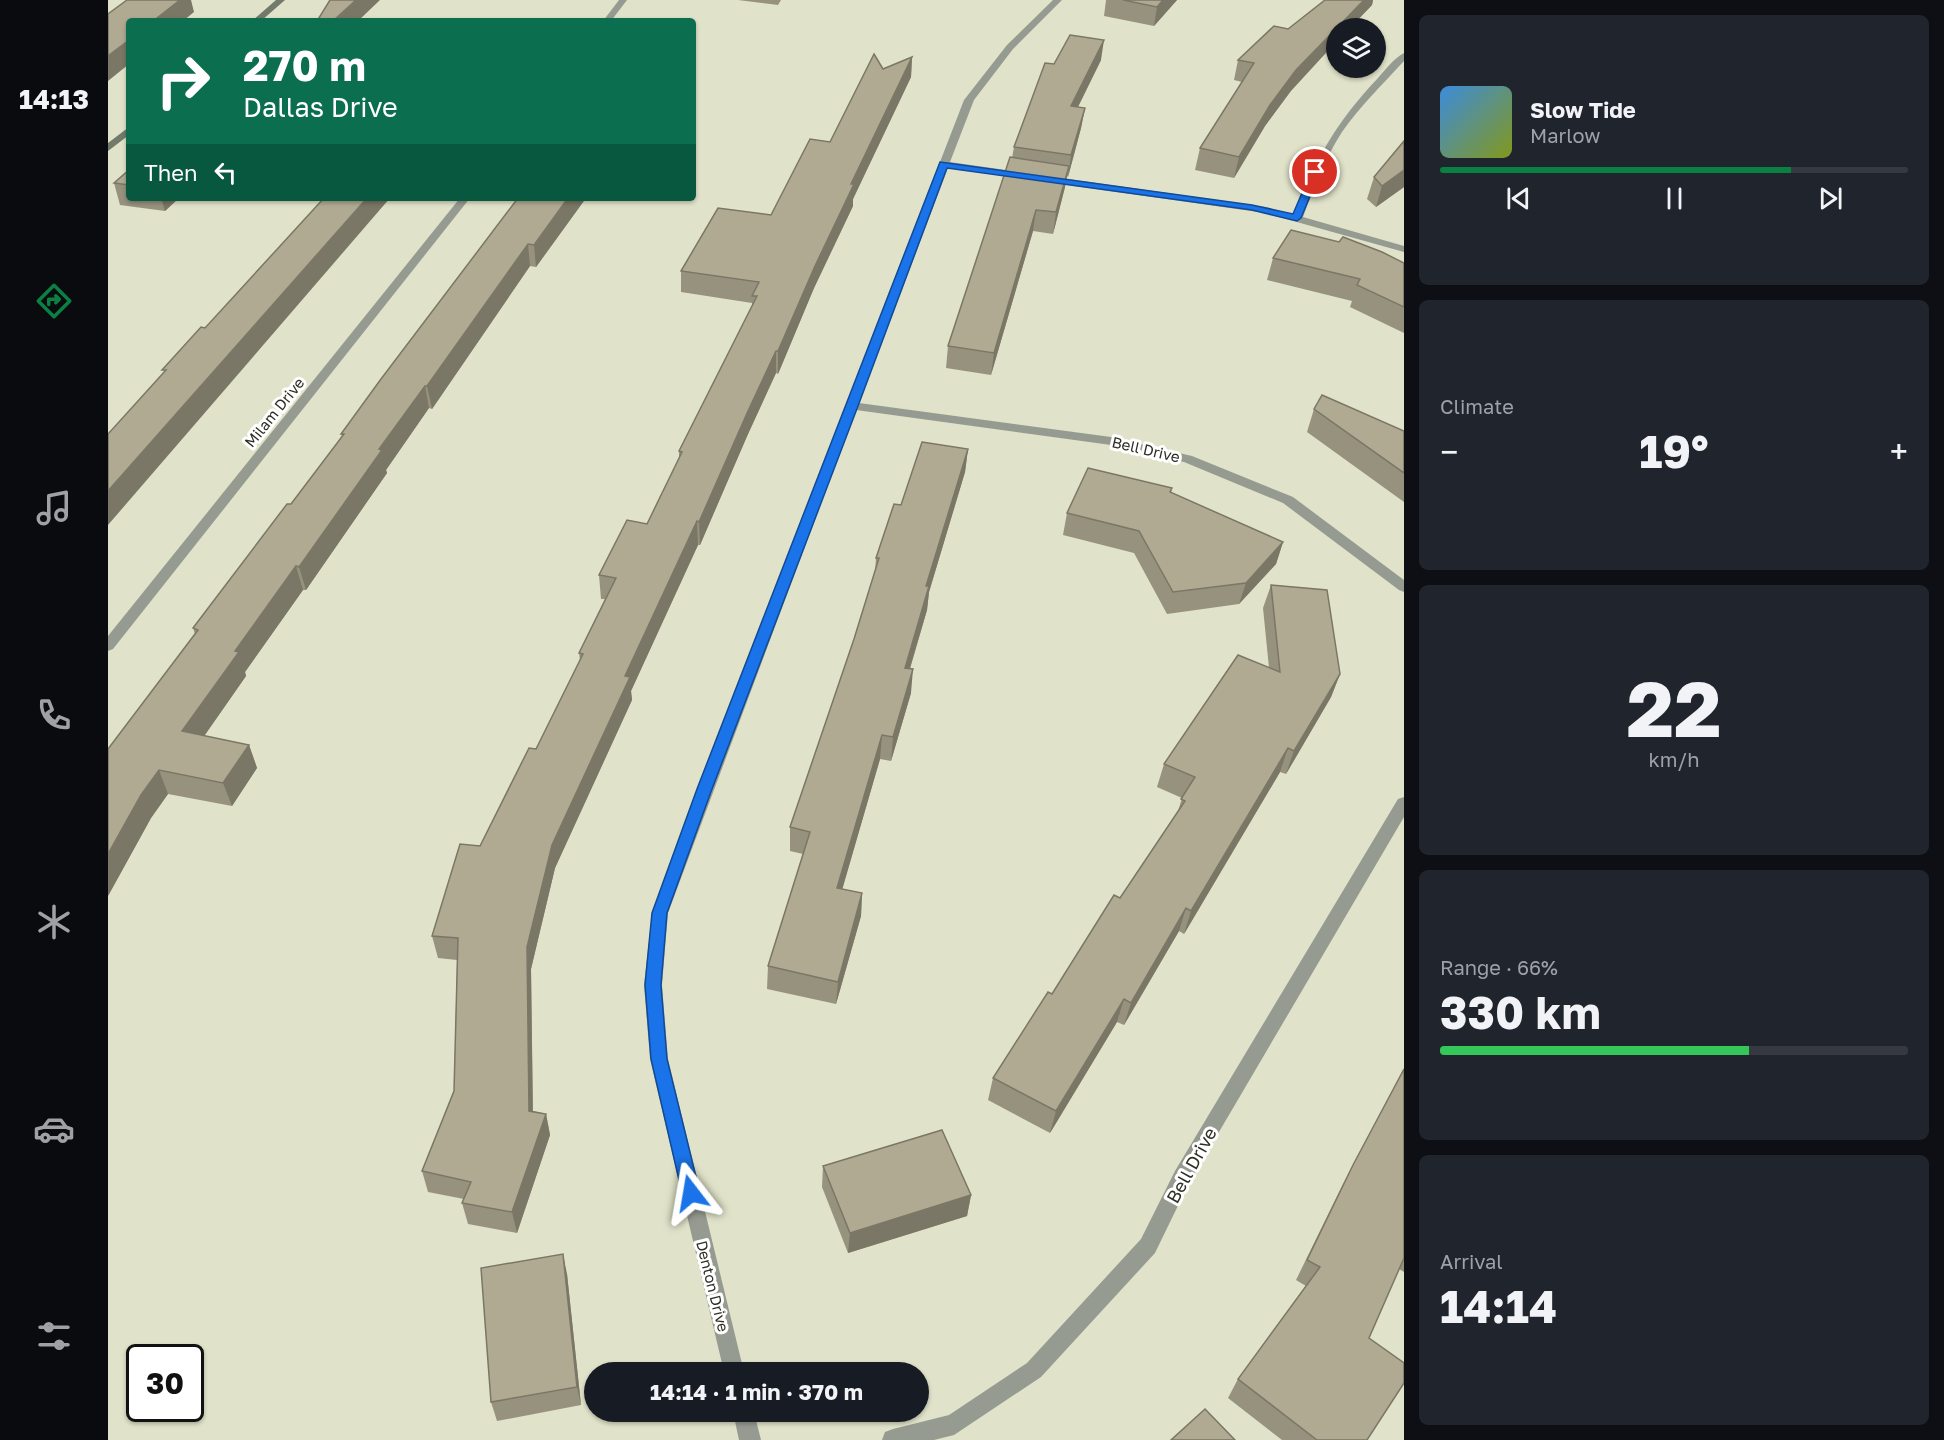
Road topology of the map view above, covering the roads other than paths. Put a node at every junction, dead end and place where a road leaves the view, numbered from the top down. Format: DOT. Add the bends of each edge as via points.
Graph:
graph roads {
  1 [pos="281,0"];
  2 [pos="623,0"];
  3 [pos="1058,0"];
  4 [pos="260,18"];
  5 [pos="609,18"];
  6 [pos="1404,56"];
  7 [pos="126,132"];
  8 [pos="110,144"];
  9 [pos="943,164"];
  10 [pos="463,201"];
  11 [pos="1297,218"];
  12 [pos="1404,249"];
  13 [pos="853,406"];
  14 [pos="1404,587"];
  15 [pos="108,646"];
  16 [pos="1404,803"];
  17 [pos="732,1362"];
  18 [pos="746,1422"];
  19 [pos="750,1440"];
  20 [pos="893,1440"];
  1 -- 4 [label="street"];
  2 -- 5 [label="street"];
  3 -- 9 [label="street, Denton Drive" via="993,64 969,100"];
  6 -- 11 [label="street" via="1362,100 1330,143"];
  7 -- 8 [label="street"];
  9 -- 11 [label="street" via="1247,207"];
  9 -- 13 [label="street, Denton Drive"];
  10 -- 15 [label="street, Milam Drive"];
  11 -- 12 [label="street"];
  13 -- 14 [label="street, Bell Drive" via="1111,441 1188,459 1288,500"];
  13 -- 17 [label="street, Denton Drive" via="660,913 653,985 659,1059"];
  16 -- 20 [label="street, Bell Drive" via="1182,1177 1148,1246 1034,1370 954,1424"];
  18 -- 19 [label="street"];
}
